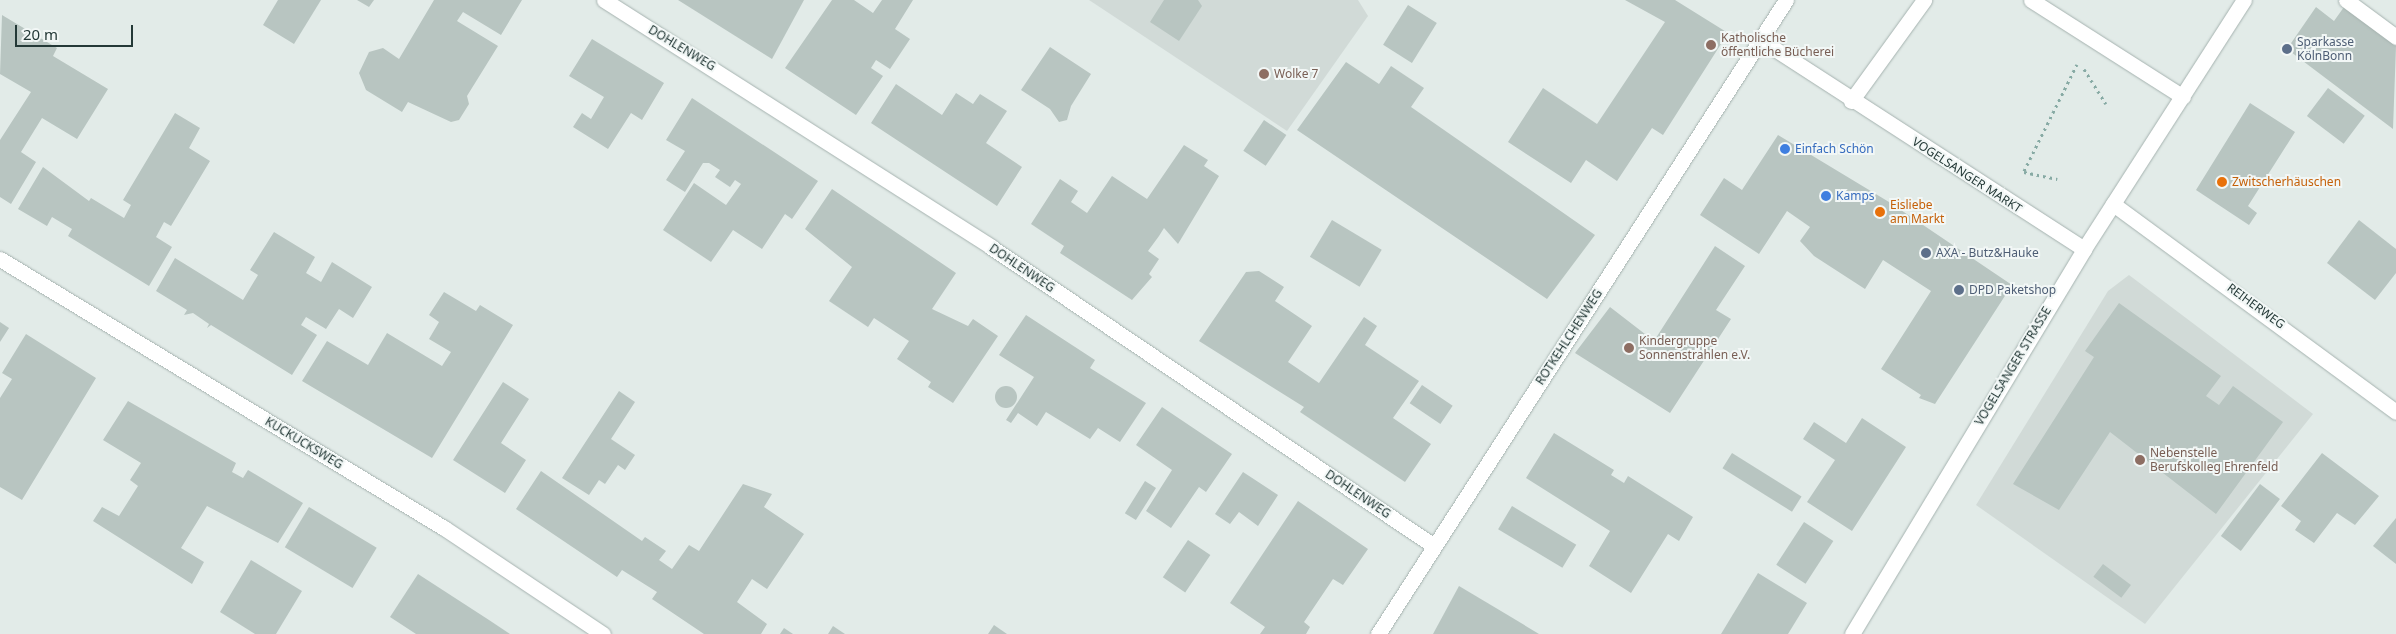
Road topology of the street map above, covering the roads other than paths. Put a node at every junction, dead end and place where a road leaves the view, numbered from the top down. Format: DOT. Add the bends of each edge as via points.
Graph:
graph roads {
  1 [pos="604,0"];
  2 [pos="1786,0"];
  3 [pos="1924,0"];
  4 [pos="2031,0"];
  5 [pos="2244,0"];
  6 [pos="2346,0"];
  7 [pos="2396,37"];
  8 [pos="1761,40"];
  9 [pos="2183,97"];
  10 [pos="1851,101"];
  11 [pos="2113,204"];
  12 [pos="2084,250"];
  13 [pos="0,259"];
  14 [pos="2396,412"];
  15 [pos="1434,546"];
  16 [pos="603,634"];
  17 [pos="1378,634"];
  18 [pos="1852,634"];
  1 -- 15 [label="street, DOHLENWEG" via="991,247"];
  2 -- 8 [label="street"];
  3 -- 10 [label="street"];
  4 -- 9 [label="street"];
  5 -- 9 [label="street, VOGELSANGER STRASSE"];
  6 -- 7 [label="street"];
  8 -- 10 [label="street, VOGELSANGER MARKT"];
  8 -- 15 [label="street, ROTKEHLCHENWEG"];
  9 -- 11 [label="street, VOGELSANGER STRASSE"];
  10 -- 12 [label="street, VOGELSANGER MARKT"];
  11 -- 12 [label="street, VOGELSANGER STRASSE"];
  11 -- 14 [label="street, REIHERWEG"];
  12 -- 18 [label="street, VOGELSANGER STRASSE"];
  13 -- 16 [label="street, KUCKUCKSWEG" via="444,528"];
  15 -- 17 [label="street, ROTKEHLCHENWEG"];
}
